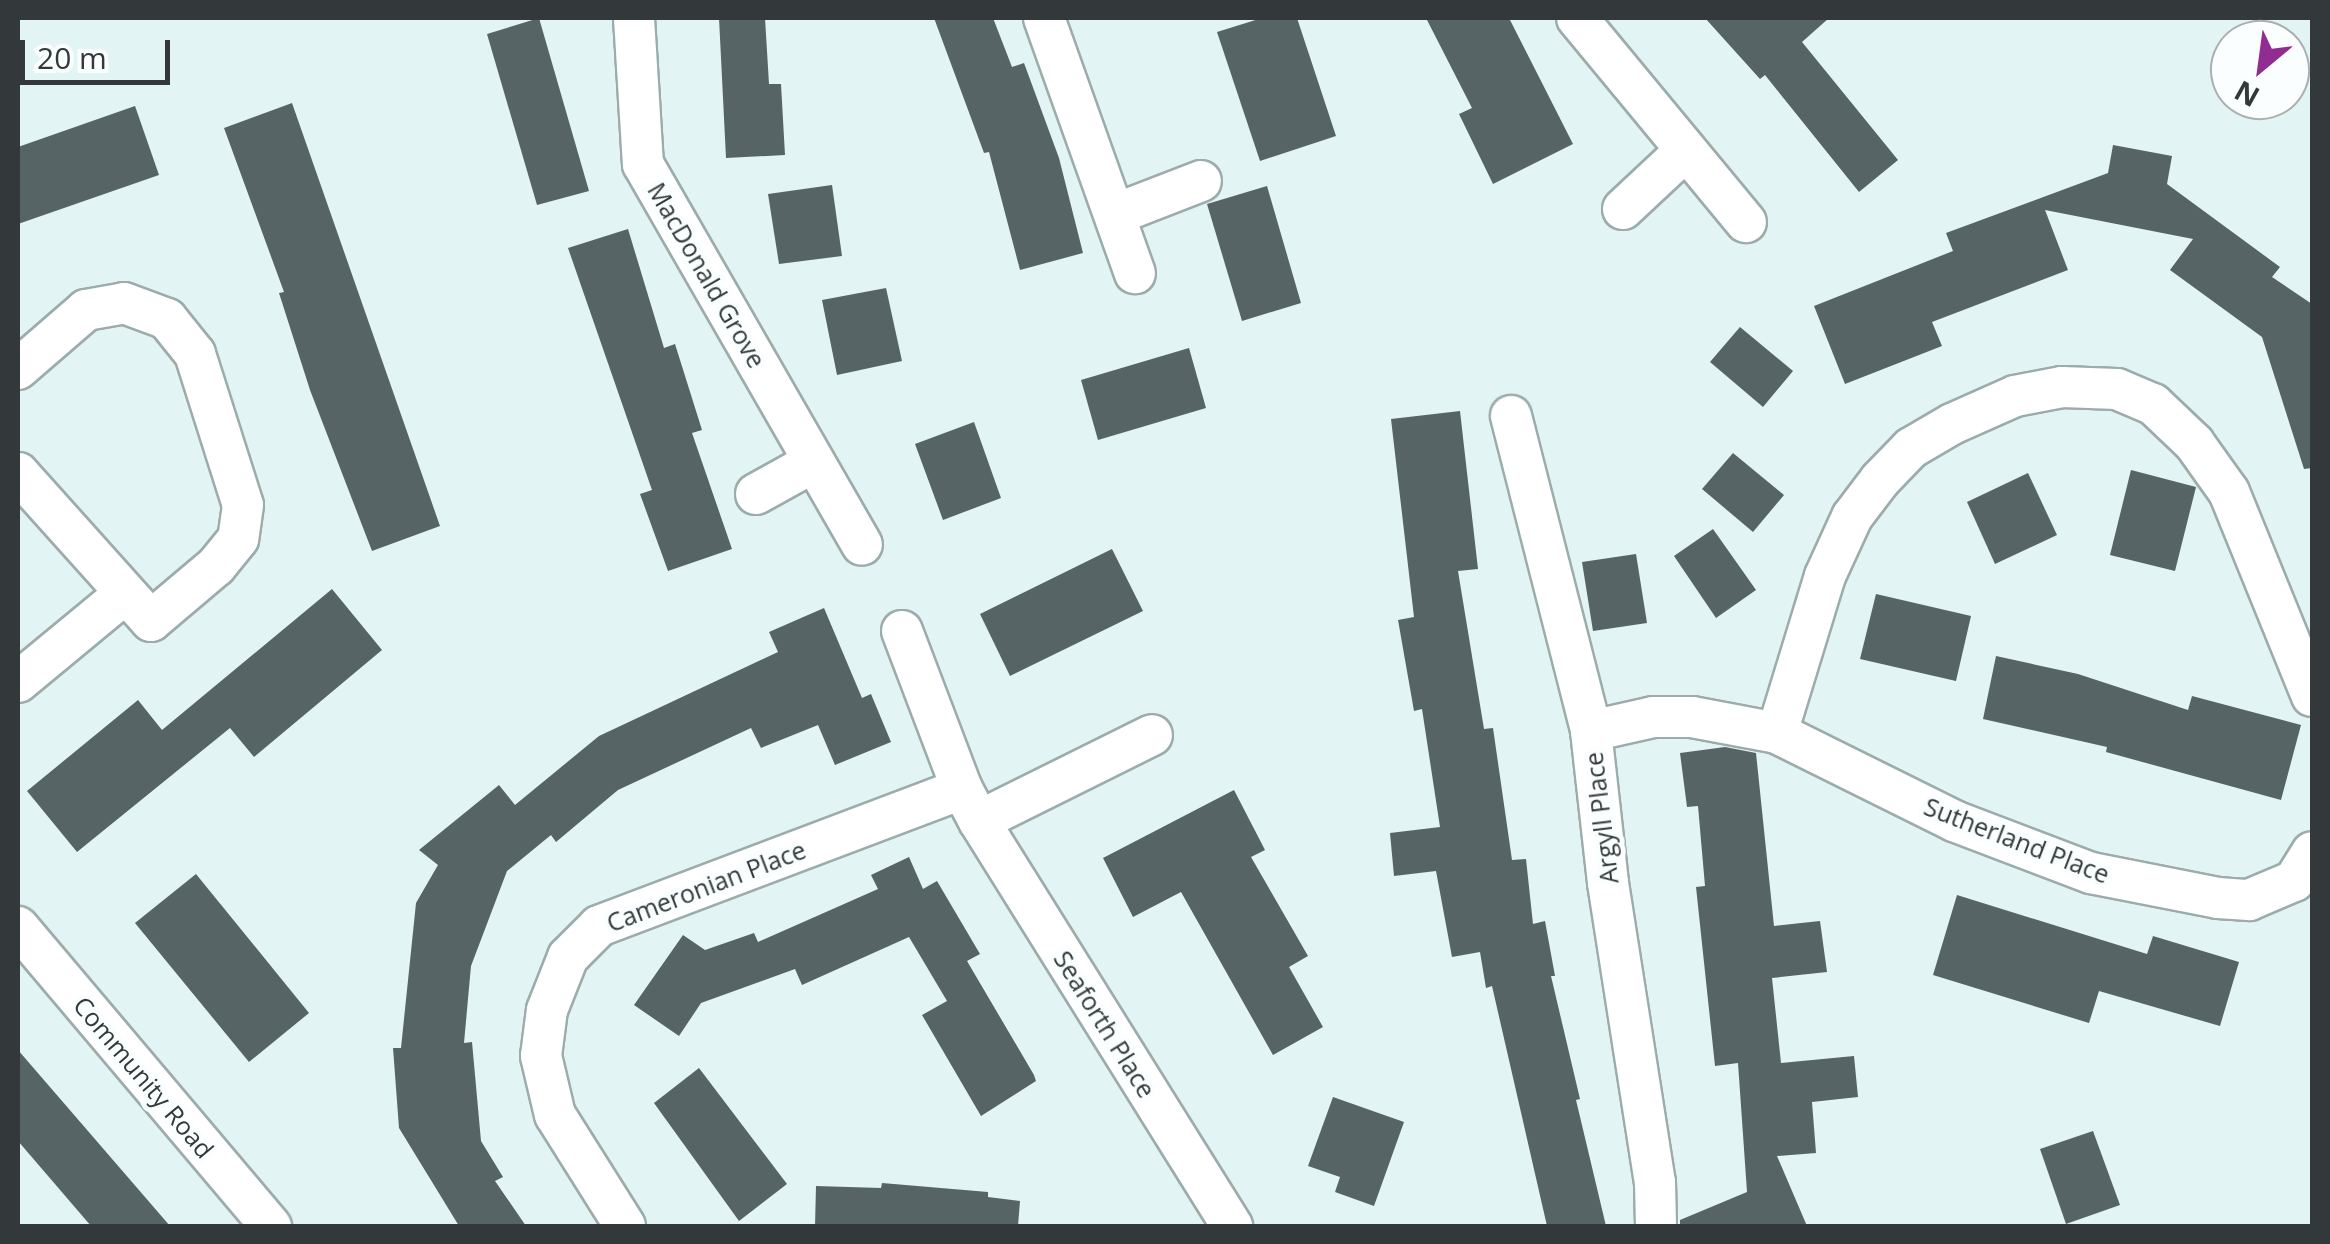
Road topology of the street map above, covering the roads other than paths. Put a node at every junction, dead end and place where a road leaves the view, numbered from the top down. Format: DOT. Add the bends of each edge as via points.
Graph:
graph roads {
  1 [pos="634,18"];
  2 [pos="1044,18"];
  3 [pos="1577,18"];
  4 [pos="1686,150"];
  5 [pos="1201,181"];
  6 [pos="1623,209"];
  7 [pos="1116,214"];
  8 [pos="1746,222"];
  9 [pos="1135,273"];
  10 [pos="18,369"];
  11 [pos="1511,416"];
  12 [pos="814,462"];
  13 [pos="18,473"];
  14 [pos="756,494"];
  15 [pos="862,546"];
  16 [pos="123,594"];
  17 [pos="902,631"];
  18 [pos="18,682"];
  19 [pos="2312,696"];
  20 [pos="1591,731"];
  21 [pos="1777,733"];
  22 [pos="1152,735"];
  23 [pos="970,805"];
  24 [pos="2312,852"];
  25 [pos="18,927"];
  26 [pos="271,1226"];
  27 [pos="625,1226"];
  28 [pos="1232,1226"];
  29 [pos="1656,1226"];
  1 -- 12 [label="street, MacDonald Grove" via="644,164"];
  2 -- 7 [label="street"];
  3 -- 4 [label="street"];
  4 -- 6 [label="street"];
  4 -- 8 [label="street"];
  5 -- 7 [label="street"];
  7 -- 9 [label="street"];
  10 -- 16 [label="street" via="86,310 124,302 167,319 196,354 243,506 238,539 151,621"];
  11 -- 20 [label="street, Argyll Place"];
  12 -- 14 [label="street"];
  12 -- 15 [label="street, MacDonald Grove"];
  13 -- 16 [label="street"];
  16 -- 18 [label="street"];
  17 -- 23 [label="street, Seaforth Place"];
  19 -- 21 [label="street" via="2229,492 2194,443 2153,404 2117,390 2062,387 2015,396 1952,424 1910,448 1880,480 1852,517 1825,576"];
  20 -- 21 [label="street, Sutherland Place" via="1653,717 1692,717"];
  20 -- 29 [label="street, Argyll Place"];
  21 -- 24 [label="street, Sutherland Place" via="1954,822 2109,877 2249,900 2294,881"];
  22 -- 23 [label="street"];
  23 -- 27 [label="street, Cameronian Place" via="599,926 568,957 547,1010 541,1056 555,1115"];
  23 -- 28 [label="street, Seaforth Place"];
  25 -- 26 [label="street, Community Road"];
}
